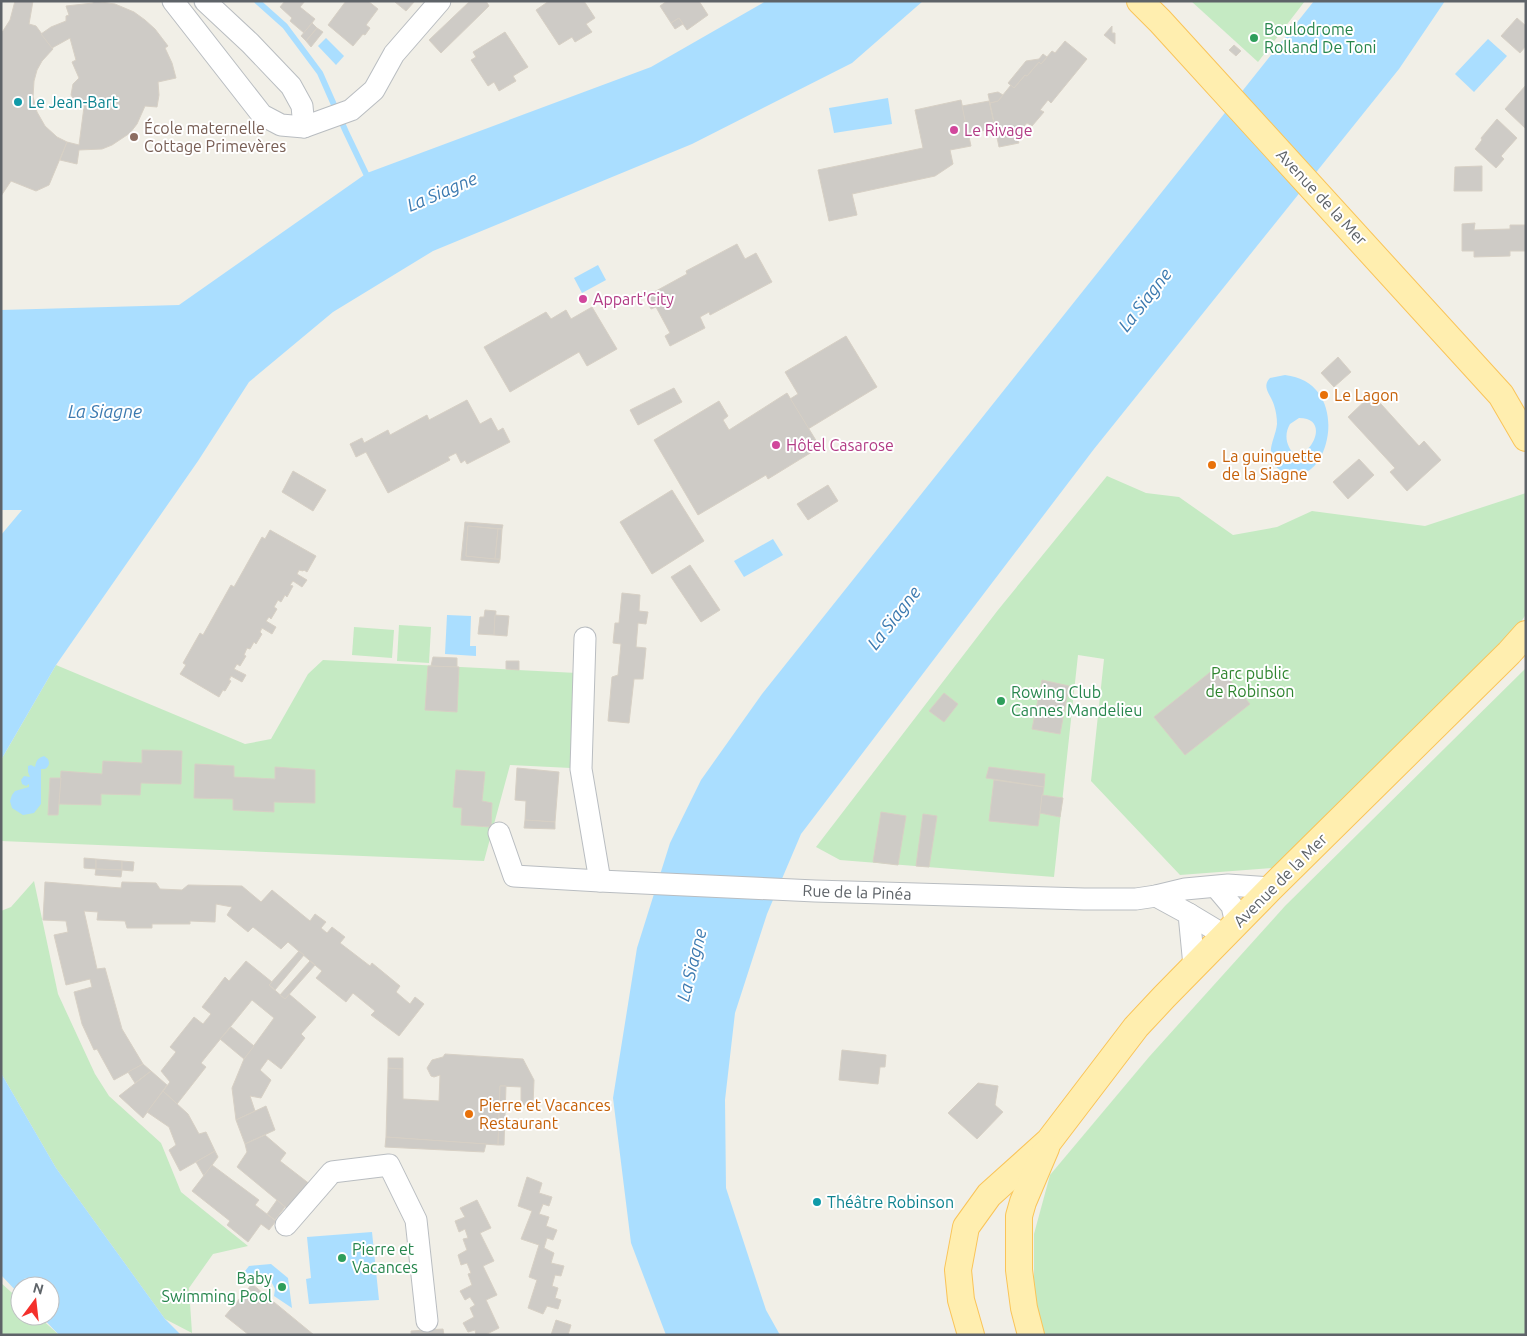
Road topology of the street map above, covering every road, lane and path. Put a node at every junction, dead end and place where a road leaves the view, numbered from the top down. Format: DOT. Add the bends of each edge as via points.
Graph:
graph roads {
  1 [pos="173,1"];
  2 [pos="205,1"];
  3 [pos="440,1"];
  4 [pos="1140,1"];
  5 [pos="304,127"];
  6 [pos="1501,395"];
  7 [pos="1526,408"];
  8 [pos="1526,438"];
  9 [pos="1526,634"];
  10 [pos="585,638"];
  11 [pos="499,833"];
  12 [pos="600,881"];
  13 [pos="1216,887"];
  14 [pos="1271,888"];
  15 [pos="1156,896"];
  16 [pos="1188,914"];
  17 [pos="1230,929"];
  18 [pos="1194,966"];
  19 [pos="1049,1140"];
  20 [pos="286,1225"];
  21 [pos="426,1321"];
  22 [pos="971,1335"];
  23 [pos="1031,1335"];
  1 -- 5 [label="street" via="262,115 281,125"];
  2 -- 5 [label="street" via="291,86 302,106"];
  3 -- 5 [label="street" via="394,54 374,90 351,110"];
  4 -- 6 [label="main road, Avenue de la Mer"];
  6 -- 7 [label="main road"];
  6 -- 8 [label="main road"];
  9 -- 14 [label="main road, Avenue de la Mer"];
  10 -- 12 [label="street" via="581,769"];
  11 -- 12 [label="street, Rue de la Pinéa" via="514,876"];
  12 -- 15 [label="street, Rue de la Pinéa" via="1084,899"];
  13 -- 14 [label="street, Rue de la Pinéa"];
  13 -- 15 [label="street, Rue de la Pinéa" via="1185,888"];
  13 -- 17 [label="street" via="1232,906"];
  14 -- 17 [label="main road, Avenue de la Mer"];
  15 -- 16 [label="street"];
  16 -- 17 [label="street"];
  16 -- 18 [label="street"];
  17 -- 18 [label="main road, Avenue de la Mer"];
  18 -- 19 [label="main road, Avenue de la Mer" via="1136,1027"];
  19 -- 22 [label="main road, Avenue de la Mer" via="989,1195 966,1227 958,1270 961,1300"];
  19 -- 23 [label="main road, Avenue de la Mer" via="1019,1216 1019,1270"];
  20 -- 21 [label="street" via="332,1172 389,1165 416,1220"];
}
